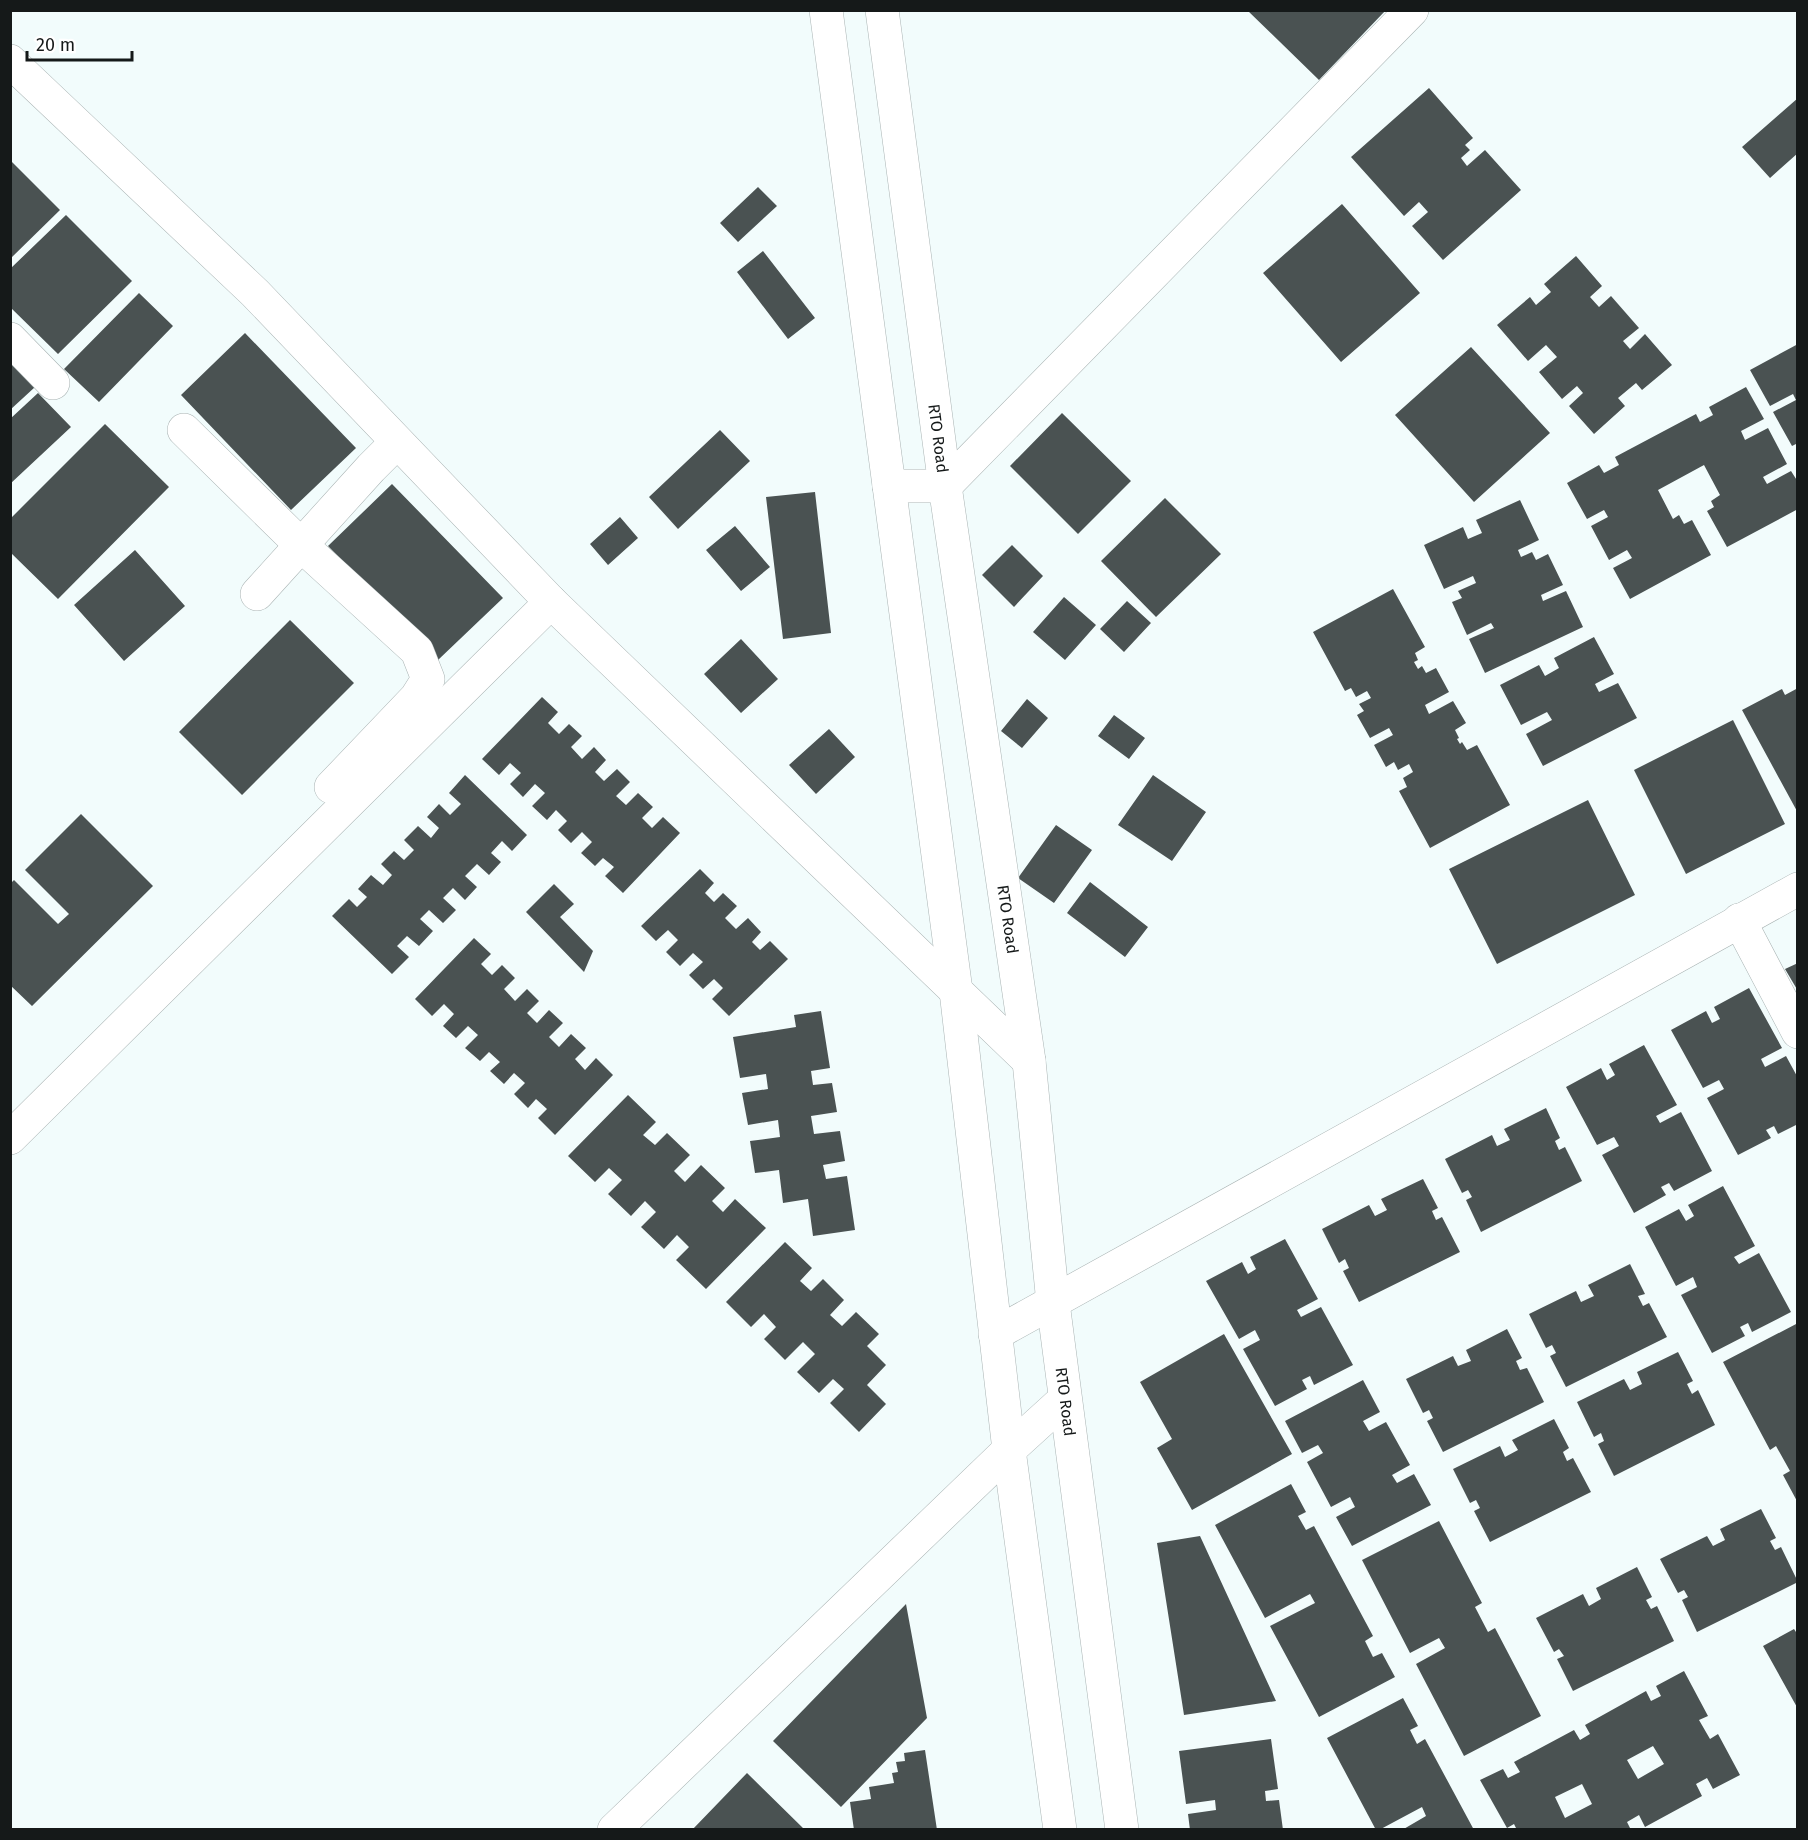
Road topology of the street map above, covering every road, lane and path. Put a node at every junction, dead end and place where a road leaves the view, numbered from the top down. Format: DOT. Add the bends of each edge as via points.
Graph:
graph roads {
  1 [pos="826,10"];
  2 [pos="882,10"];
  3 [pos="1412,10"];
  4 [pos="10,61"];
  5 [pos="10,339"];
  6 [pos="53,383"];
  7 [pos="184,430"];
  8 [pos="397,442"];
  9 [pos="889,486"];
  10 [pos="945,486"];
  11 [pos="301,545"];
  12 [pos="257,594"];
  13 [pos="551,602"];
  14 [pos="331,786"];
  15 [pos="1797,889"];
  16 [pos="1739,920"];
  17 [pos="956,992"];
  18 [pos="1797,1032"];
  19 [pos="1029,1061"];
  20 [pos="10,1138"];
  21 [pos="1053,1303"];
  22 [pos="995,1334"];
  23 [pos="1065,1399"];
  24 [pos="1009,1450"];
  25 [pos="614,1830"];
  26 [pos="1060,1830"];
  27 [pos="1122,1830"];
  1 -- 9 [label="street"];
  2 -- 10 [label="street, RTO Road"];
  3 -- 10 [label="street"];
  4 -- 8 [label="street" via="255,293"];
  5 -- 6 [label="street"];
  7 -- 11 [label="street"];
  8 -- 11 [label="street"];
  8 -- 13 [label="street"];
  9 -- 10 [label="street"];
  9 -- 17 [label="street"];
  10 -- 19 [label="street, RTO Road"];
  11 -- 12 [label="street"];
  11 -- 14 [label="street" via="417,651 428,679 416,698"];
  13 -- 17 [label="street"];
  13 -- 20 [label="street"];
  15 -- 16 [label="street"];
  16 -- 18 [label="street"];
  16 -- 21 [label="street"];
  17 -- 19 [label="street"];
  17 -- 22 [label="street"];
  19 -- 21 [label="street, RTO Road"];
  21 -- 22 [label="street"];
  21 -- 23 [label="street, RTO Road"];
  22 -- 24 [label="street"];
  23 -- 24 [label="street"];
  23 -- 27 [label="street, RTO Road"];
  24 -- 25 [label="street"];
  24 -- 26 [label="street"];
}
